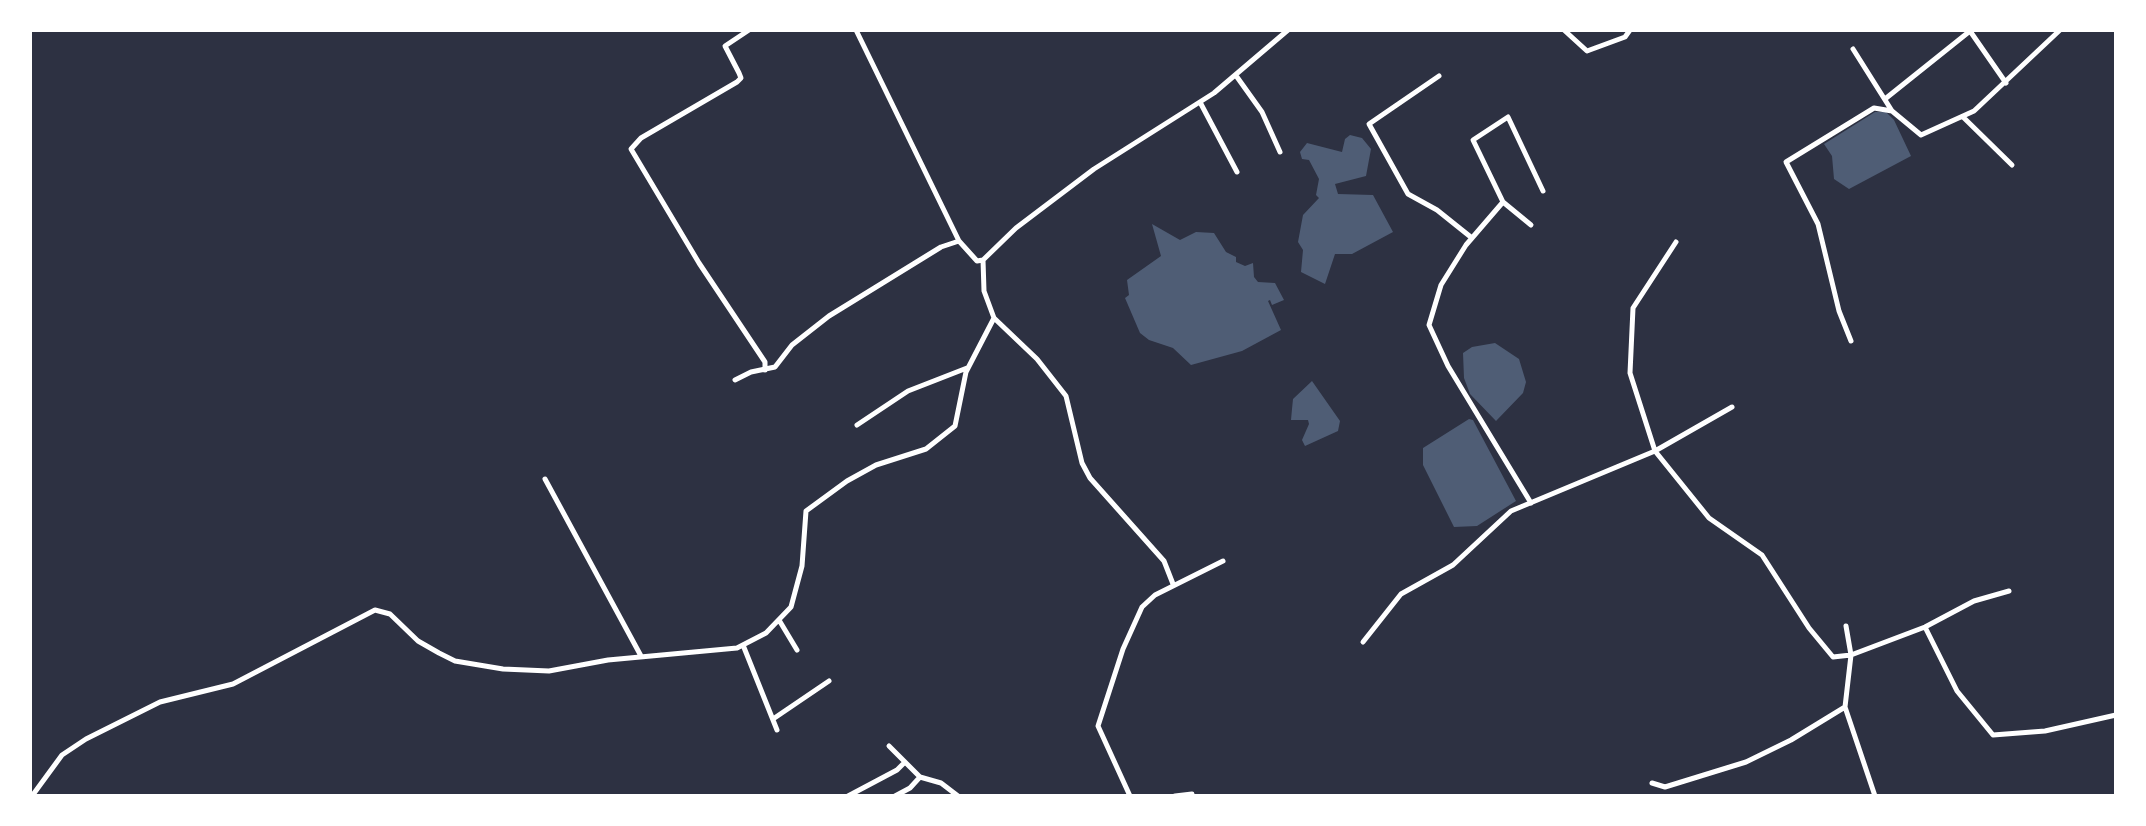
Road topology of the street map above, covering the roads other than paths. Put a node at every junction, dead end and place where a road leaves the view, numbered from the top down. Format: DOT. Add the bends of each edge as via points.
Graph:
graph roads {
  1 [pos="749,30"];
  2 [pos="856,30"];
  3 [pos="1288,30"];
  4 [pos="1564,30"];
  5 [pos="1630,30"];
  6 [pos="2060,30"];
  7 [pos="1853,50"];
  8 [pos="1236,76"];
  9 [pos="1439,76"];
  10 [pos="2006,83"];
  11 [pos="1885,100"];
  12 [pos="1201,103"];
  13 [pos="1892,111"];
  14 [pos="1963,117"];
  15 [pos="1280,152"];
  16 [pos="2012,166"];
  17 [pos="1238,172"];
  18 [pos="1543,191"];
  19 [pos="1504,202"];
  20 [pos="1531,225"];
  21 [pos="1472,238"];
  22 [pos="959,241"];
  23 [pos="1676,242"];
  24 [pos="982,260"];
  25 [pos="994,318"];
  26 [pos="1850,341"];
  27 [pos="968,368"];
  28 [pos="765,370"];
  29 [pos="735,380"];
  30 [pos="1732,406"];
  31 [pos="857,425"];
  32 [pos="1655,451"];
  33 [pos="545,478"];
  34 [pos="1531,503"];
  35 [pos="1222,561"];
  36 [pos="1173,584"];
  37 [pos="2009,590"];
  38 [pos="779,620"];
  39 [pos="1846,626"];
  40 [pos="1925,627"];
  41 [pos="1362,642"];
  42 [pos="742,645"];
  43 [pos="798,650"];
  44 [pos="1851,654"];
  45 [pos="642,657"];
  46 [pos="828,681"];
  47 [pos="1844,706"];
  48 [pos="2116,715"];
  49 [pos="772,719"];
  50 [pos="777,730"];
  51 [pos="889,746"];
  52 [pos="905,762"];
  53 [pos="920,777"];
  54 [pos="1652,782"];
  55 [pos="1192,794"];
  56 [pos="32,796"];
  57 [pos="848,796"];
  58 [pos="895,796"];
  59 [pos="958,796"];
  60 [pos="1130,796"];
  61 [pos="1175,796"];
  62 [pos="1875,796"];
  1 -- 28 [label="street" via="725,46 741,78 631,149"];
  2 -- 22 [label="street"];
  3 -- 8 [label="street"];
  4 -- 5 [label="street" via="1587,52"];
  6 -- 10 [label="street"];
  7 -- 11 [label="street"];
  8 -- 12 [label="street"];
  8 -- 15 [label="street"];
  9 -- 21 [label="street" via="1369,124 1408,194"];
  10 -- 11 [label="street" via="1970,31"];
  10 -- 14 [label="street"];
  11 -- 13 [label="street"];
  12 -- 17 [label="street"];
  12 -- 24 [label="street" via="1094,168"];
  13 -- 14 [label="street" via="1920,135"];
  13 -- 26 [label="street" via="1874,108 1786,162 1818,224"];
  14 -- 16 [label="street"];
  18 -- 19 [label="street" via="1508,117 1473,140"];
  19 -- 20 [label="street"];
  19 -- 21 [label="street"];
  21 -- 34 [label="street" via="1440,286 1429,325"];
  22 -- 24 [label="street" via="976,262"];
  22 -- 28 [label="street" via="829,316"];
  23 -- 32 [label="street" via="1633,308 1630,374"];
  24 -- 25 [label="street"];
  25 -- 27 [label="street"];
  25 -- 36 [label="street" via="1066,396 1090,478 1164,561"];
  27 -- 31 [label="street" via="908,391"];
  27 -- 38 [label="street" via="956,426 926,449 847,480 806,511 802,566 791,607"];
  28 -- 29 [label="street"];
  30 -- 32 [label="street"];
  32 -- 34 [label="street"];
  32 -- 44 [label="street" via="1709,518 1762,556 1833,657"];
  33 -- 45 [label="street"];
  34 -- 41 [label="street" via="1511,511 1453,565 1401,594"];
  35 -- 36 [label="street"];
  36 -- 60 [label="street" via="1142,608 1098,726"];
  37 -- 40 [label="street"];
  38 -- 42 [label="street"];
  38 -- 43 [label="street"];
  39 -- 44 [label="street"];
  40 -- 44 [label="street"];
  40 -- 48 [label="street" via="1958,691 1993,735"];
  42 -- 45 [label="street"];
  42 -- 49 [label="street"];
  44 -- 47 [label="street"];
  45 -- 56 [label="street" via="549,672 480,666 440,654 390,614 375,610 233,684 160,702 86,739 62,755"];
  46 -- 49 [label="street"];
  47 -- 54 [label="street" via="1746,762 1665,787"];
  47 -- 62 [label="street"];
  49 -- 50 [label="street"];
  51 -- 52 [label="street"];
  52 -- 53 [label="street"];
  52 -- 57 [label="street"];
  53 -- 58 [label="street"];
  53 -- 59 [label="street"];
  55 -- 61 [label="street"];
}
